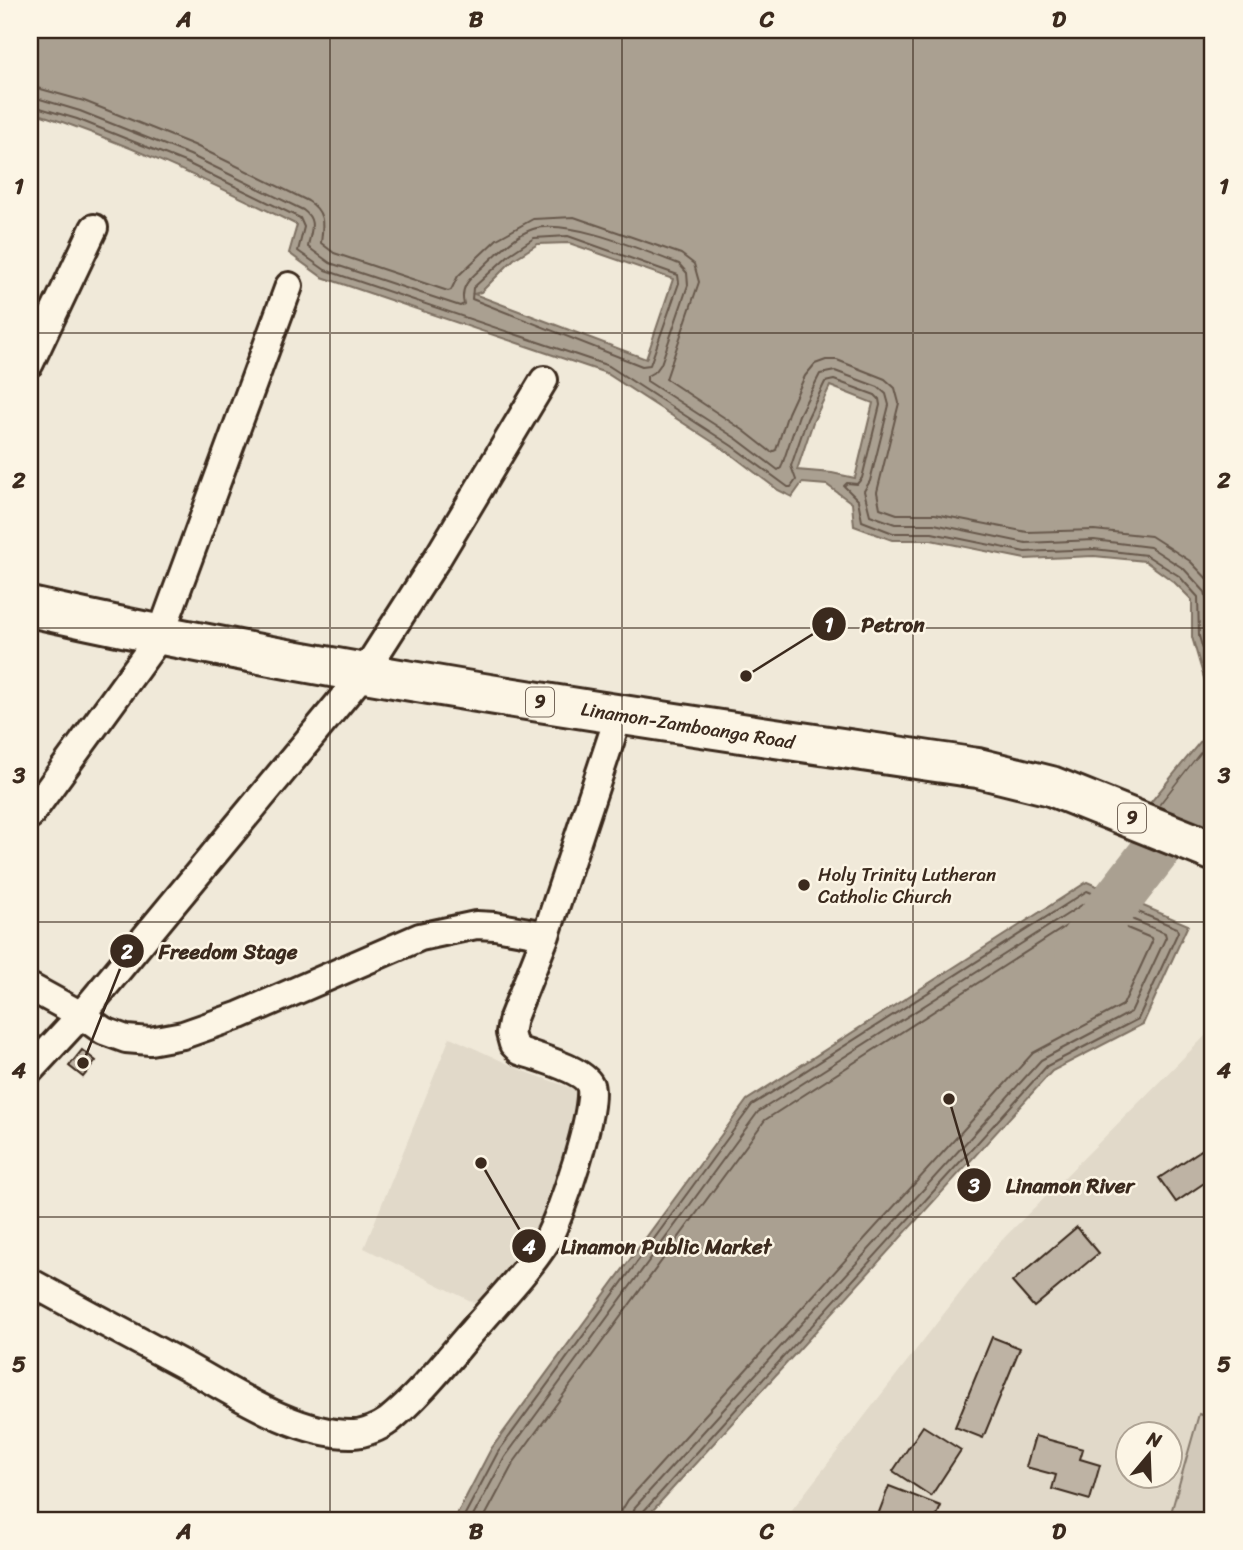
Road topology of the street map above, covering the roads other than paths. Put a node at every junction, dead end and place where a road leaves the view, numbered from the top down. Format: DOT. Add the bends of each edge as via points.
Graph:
graph roads {
  1 [pos="94,228"];
  2 [pos="289,286"];
  3 [pos="30,363"];
  4 [pos="544,380"];
  5 [pos="30,607"];
  6 [pos="160,636"];
  7 [pos="363,674"];
  8 [pos="619,715"];
  9 [pos="30,815"];
  10 [pos="1213,850"];
  11 [pos="546,935"];
  12 [pos="30,987"];
  13 [pos="81,1014"];
  14 [pos="30,1070"];
  15 [pos="30,1282"];
  1 -- 3 [label="street"];
  2 -- 6 [label="street"];
  4 -- 7 [label="street"];
  5 -- 6 [label="highway, Linamon-Zamboanga Road / 9"];
  6 -- 7 [label="highway, Linamon-Zamboanga Road / 9"];
  6 -- 9 [label="street"];
  7 -- 8 [label="highway, Linamon-Zamboanga Road / 9"];
  7 -- 13 [label="street"];
  8 -- 10 [label="highway, Linamon-Zamboanga Road / 9" via="978,768 1051,786"];
  8 -- 11 [label="street"];
  11 -- 13 [label="street" via="476,925 420,937 240,1015 150,1041 104,1031"];
  11 -- 15 [label="street" via="510,1033 520,1051 574,1071 589,1082 590,1104 573,1178 546,1241 526,1268 413,1399 385,1423 358,1434 329,1434 269,1411"];
  12 -- 13 [label="street"];
  13 -- 14 [label="street"];
}
